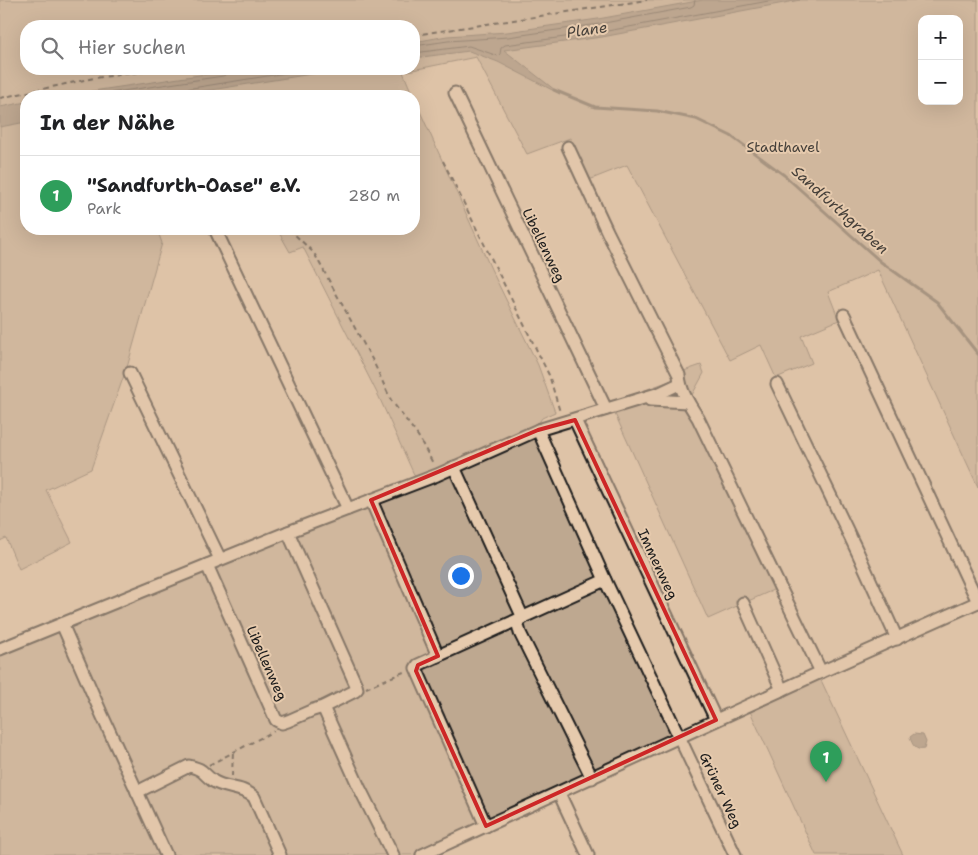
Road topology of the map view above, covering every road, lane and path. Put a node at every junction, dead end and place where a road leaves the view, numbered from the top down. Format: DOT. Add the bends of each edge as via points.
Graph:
graph roads {
  1 [pos="647,0"];
  2 [pos="420,35"];
  3 [pos="118,75"];
  4 [pos="38,90"];
  5 [pos="455,92"];
  6 [pos="20,94"];
  7 [pos="0,98"];
  8 [pos="568,146"];
  9 [pos="443,161"];
  10 [pos="218,235"];
  11 [pos="295,235"];
  12 [pos="844,316"];
  13 [pos="130,373"];
  14 [pos="680,384"];
  15 [pos="777,384"];
  16 [pos="641,399"];
  17 [pos="688,402"];
  18 [pos="606,409"];
  19 [pos="569,421"];
  20 [pos="538,430"];
  21 [pos="454,467"];
  22 [pos="436,475"];
  23 [pos="371,500"];
  24 [pos="348,509"];
  25 [pos="288,532"];
  26 [pos="220,559"];
  27 [pos="207,565"];
  28 [pos="605,580"];
  29 [pos="978,602"];
  30 [pos="743,603"];
  31 [pos="520,620"];
  32 [pos="62,624"];
  33 [pos="897,639"];
  34 [pos="0,649"];
  35 [pos="438,656"];
  36 [pos="416,668"];
  37 [pos="821,672"];
  38 [pos="357,690"];
  39 [pos="782,690"];
  40 [pos="323,707"];
  41 [pos="716,720"];
  42 [pos="282,723"];
  43 [pos="679,737"];
  44 [pos="233,751"];
  45 [pos="201,769"];
  46 [pos="592,778"];
  47 [pos="231,788"];
  48 [pos="137,792"];
  49 [pos="559,793"];
  50 [pos="486,826"];
  51 [pos="166,855"];
  52 [pos="280,855"];
  53 [pos="393,855"];
  54 [pos="422,855"];
  55 [pos="588,855"];
  56 [pos="735,855"];
  1 -- 2 [label="path"];
  3 -- 4 [label="path"];
  5 -- 18 [label="street, Libellenweg"];
  6 -- 7 [label="path"];
  8 -- 14 [label="street" via="679,375"];
  9 -- 19 [label="path"];
  10 -- 24 [label="street"];
  11 -- 22 [label="path" via="314,253 391,400 418,436"];
  12 -- 29 [label="street"];
  13 -- 26 [label="street"];
  14 -- 16 [label="street"];
  14 -- 17 [label="street"];
  15 -- 33 [label="street"];
  16 -- 17 [label="street"];
  16 -- 18 [label="street"];
  17 -- 37 [label="street"];
  18 -- 19 [label="street"];
  19 -- 20 [label="street"];
  19 -- 41 [label="street, Immenweg"];
  20 -- 21 [label="street"];
  20 -- 28 [label="street"];
  21 -- 22 [label="street"];
  21 -- 31 [label="street"];
  22 -- 23 [label="street"];
  23 -- 24 [label="street"];
  23 -- 35 [label="street"];
  24 -- 25 [label="street"];
  25 -- 26 [label="street"];
  25 -- 38 [label="street"];
  26 -- 27 [label="street"];
  27 -- 32 [label="street"];
  27 -- 42 [label="street, Libellenweg" via="276,720"];
  28 -- 31 [label="street"];
  28 -- 43 [label="street"];
  29 -- 33 [label="street"];
  30 -- 39 [label="street"];
  31 -- 35 [label="street"];
  31 -- 46 [label="street" via="520,633"];
  32 -- 34 [label="street"];
  32 -- 48 [label="street"];
  33 -- 37 [label="street"];
  35 -- 36 [label="street"];
  36 -- 38 [label="path"];
  36 -- 50 [label="street"];
  37 -- 39 [label="street"];
  38 -- 40 [label="street"];
  39 -- 41 [label="street"];
  40 -- 42 [label="street"];
  40 -- 53 [label="street"];
  41 -- 43 [label="street"];
  42 -- 44 [label="path" via="279,728"];
  43 -- 46 [label="street"];
  43 -- 56 [label="street, Grüner Weg"];
  44 -- 45 [label="path"];
  44 -- 47 [label="path"];
  45 -- 47 [label="street" via="214,781"];
  45 -- 48 [label="street" via="189,766"];
  46 -- 49 [label="street"];
  47 -- 52 [label="street" via="254,796"];
  48 -- 51 [label="street"];
  49 -- 50 [label="street"];
  49 -- 55 [label="street"];
  50 -- 54 [label="street"];
}
